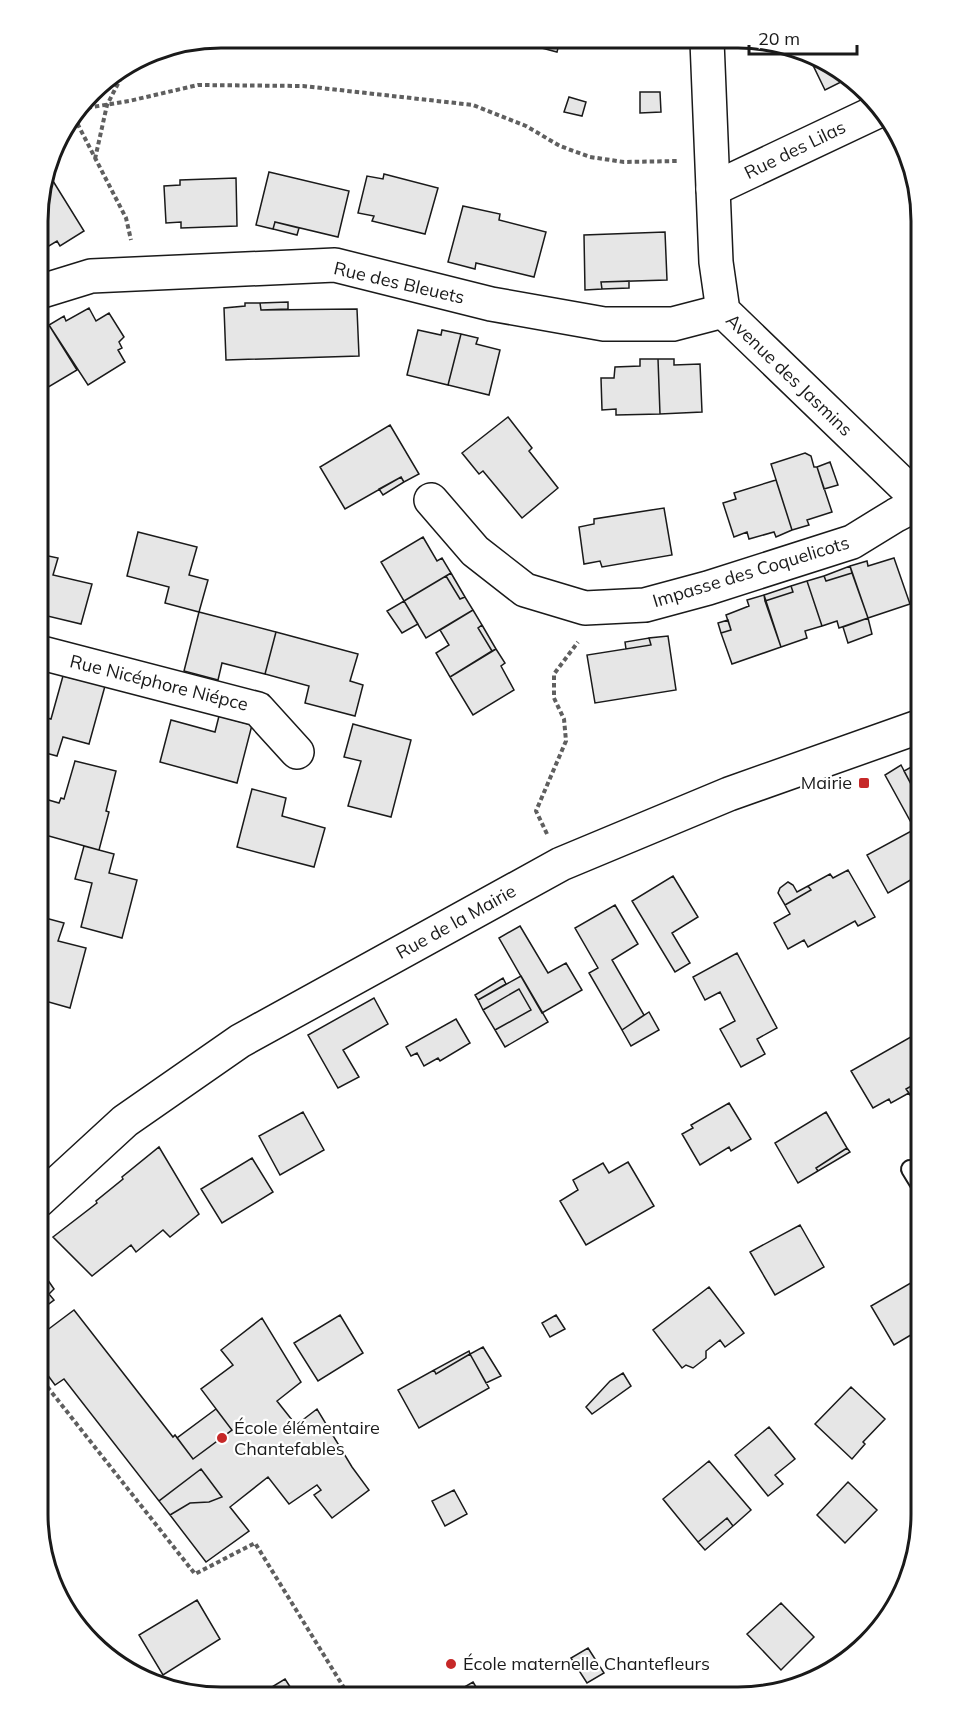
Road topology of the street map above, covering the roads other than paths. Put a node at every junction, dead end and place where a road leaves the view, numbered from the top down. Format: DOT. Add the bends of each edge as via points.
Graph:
graph roads {
  1 [pos="707,48"];
  2 [pos="873,113"];
  3 [pos="713,174"];
  4 [pos="48,289"];
  5 [pos="723,311"];
  6 [pos="911,492"];
  7 [pos="431,500"];
  8 [pos="911,507"];
  9 [pos="48,654"];
  10 [pos="911,730"];
  11 [pos="297,752"];
  12 [pos="48,1192"];
  1 -- 3 [label="street, Avenue des Jasmins"];
  2 -- 3 [label="street, Rue des Lilas"];
  3 -- 5 [label="street, Avenue des Jasmins" via="716,262"];
  4 -- 5 [label="street, Rue des Bleuets" via="91,276 335,266 491,304 604,324 673,324"];
  5 -- 6 [label="street, Avenue des Jasmins"];
  7 -- 8 [label="street, Impasse des Coquelicots" via="476,551 525,590 585,608 645,605 719,584 852,542"];
  9 -- 11 [label="street, Rue Nicéphore Niépce" via="258,709"];
  10 -- 12 [label="street, Rue de la Mairie" via="729,794 561,864 240,1041 125,1121"];
}
